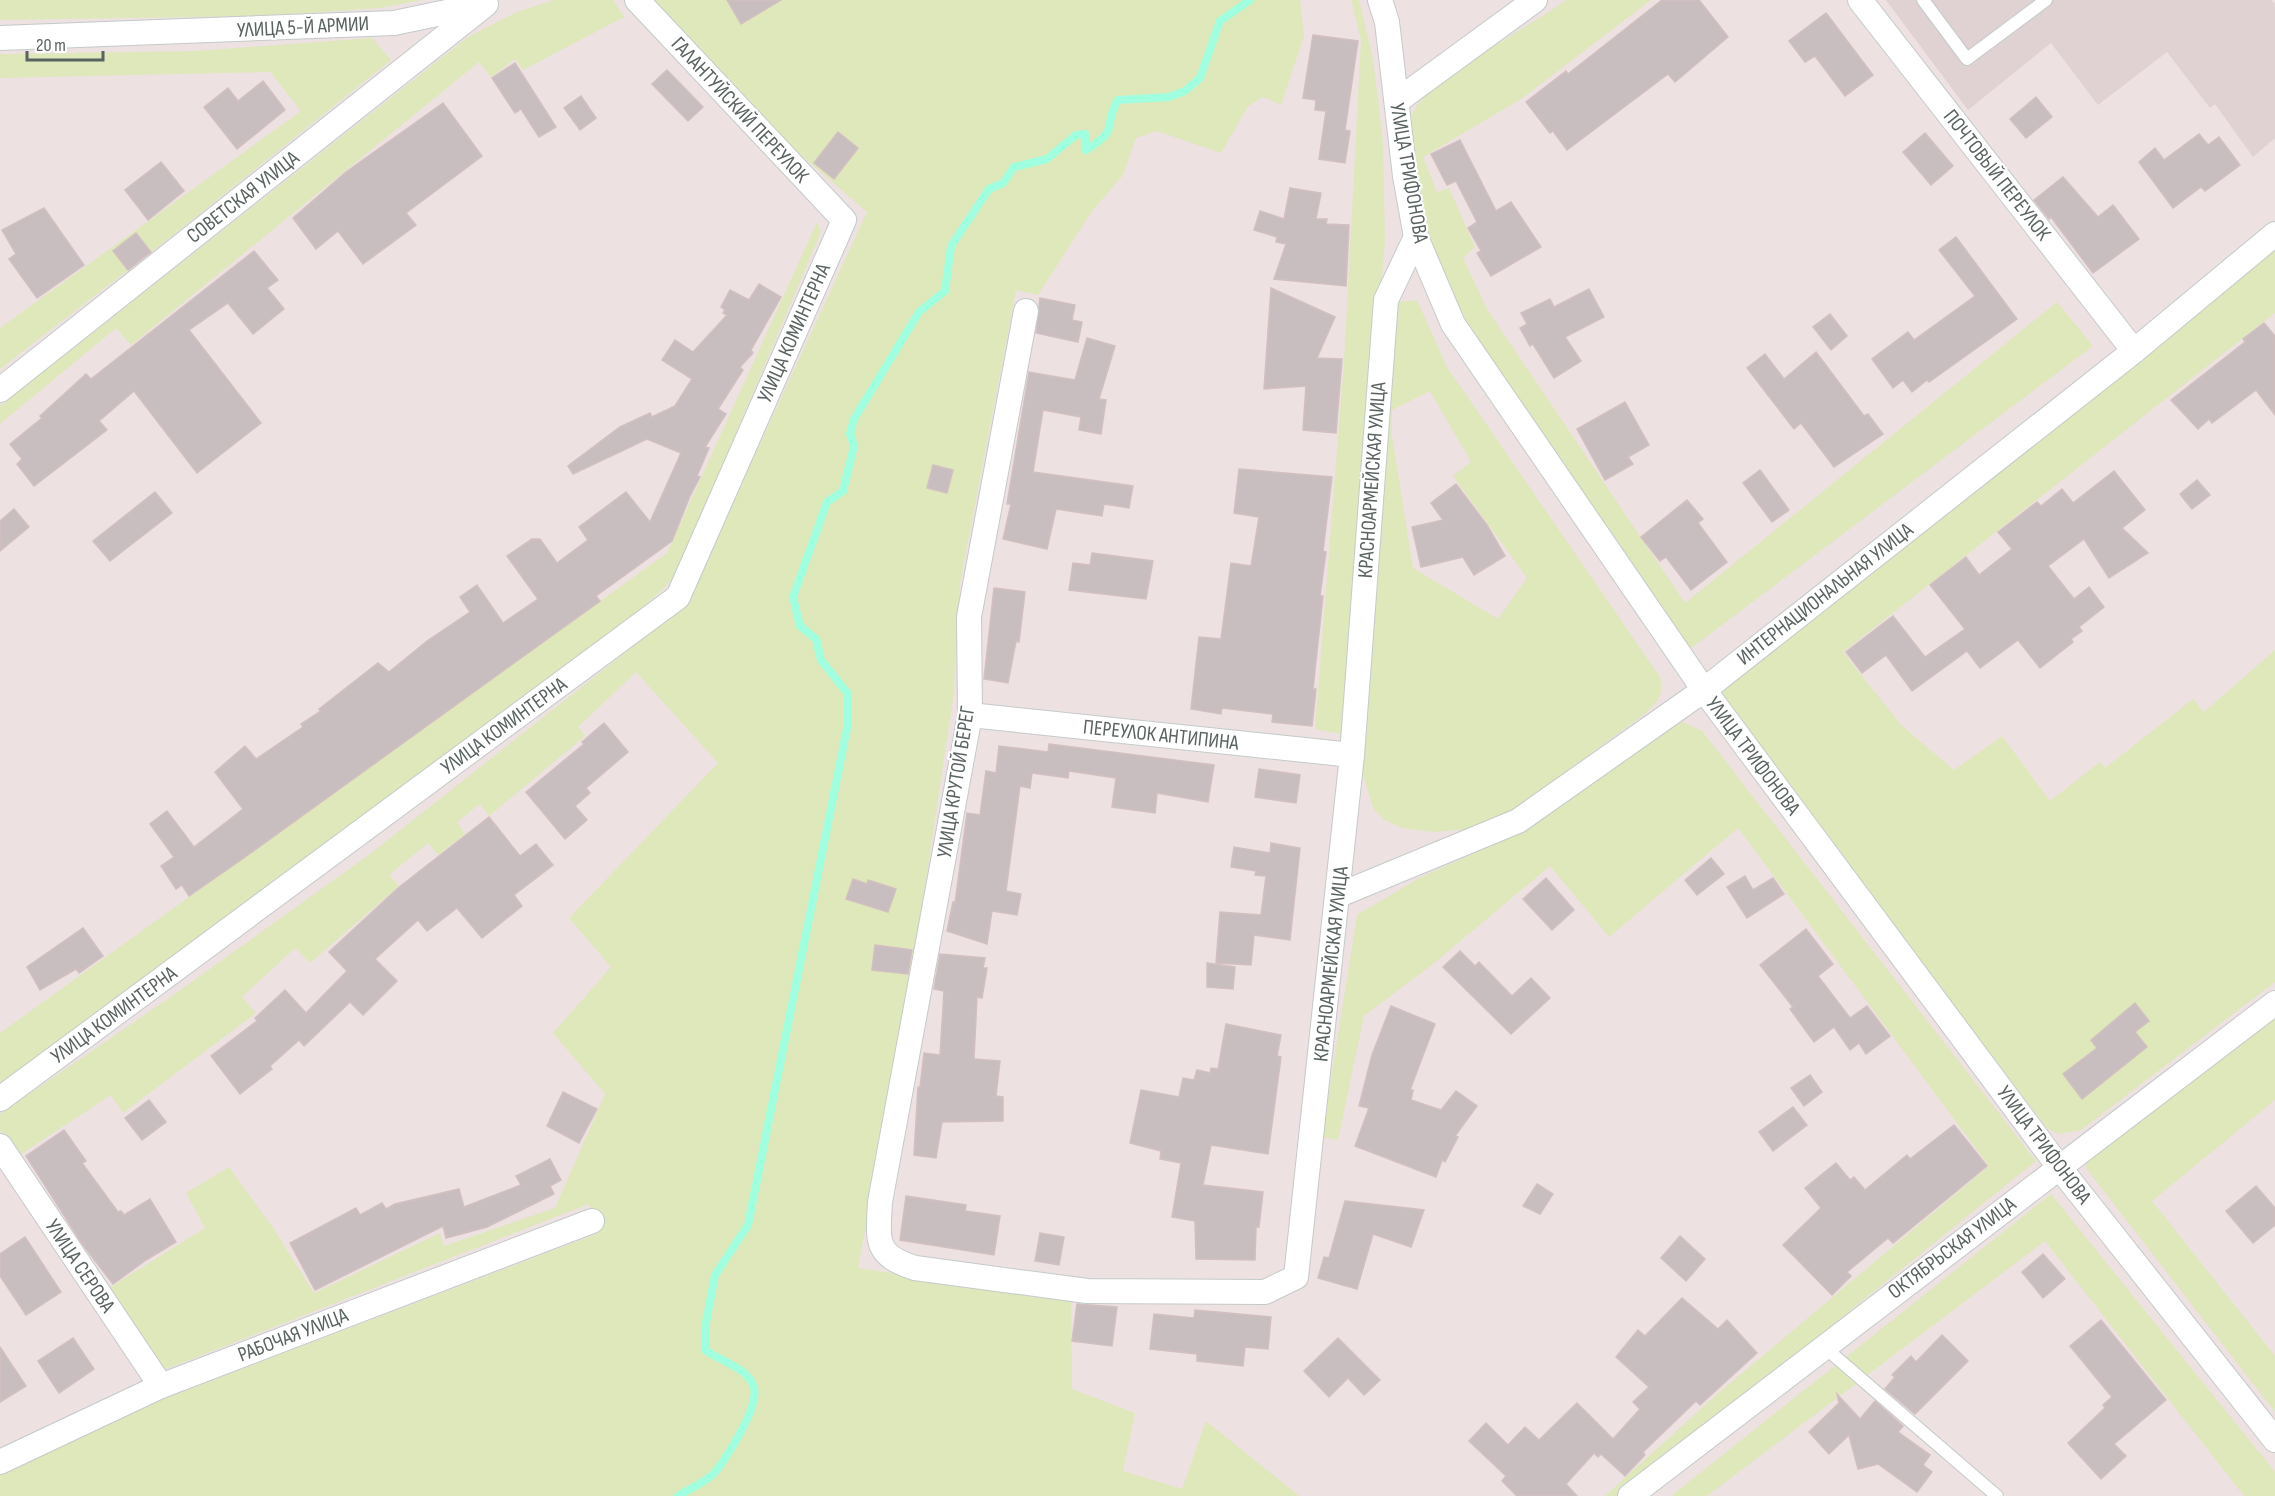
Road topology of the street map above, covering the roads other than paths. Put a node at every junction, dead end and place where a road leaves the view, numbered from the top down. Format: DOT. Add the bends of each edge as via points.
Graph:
graph roads {
  1 [pos="637,0"];
  2 [pos="1380,0"];
  3 [pos="1535,0"];
  4 [pos="1860,0"];
  5 [pos="1923,0"];
  6 [pos="2046,0"];
  7 [pos="490,1"];
  8 [pos="0,38"];
  9 [pos="1397,101"];
  10 [pos="844,220"];
  11 [pos="2275,234"];
  12 [pos="1416,237"];
  13 [pos="1026,311"];
  14 [pos="2134,351"];
  15 [pos="0,390"];
  16 [pos="1704,690"];
  17 [pos="970,715"];
  18 [pos="1352,755"];
  19 [pos="1339,896"];
  20 [pos="2275,1003"];
  21 [pos="0,1099"];
  22 [pos="0,1146"];
  23 [pos="2059,1167"];
  24 [pos="592,1221"];
  25 [pos="883,1252"];
  26 [pos="1823,1346"];
  27 [pos="161,1386"];
  28 [pos="2275,1440"];
  29 [pos="0,1462"];
  30 [pos="1641,1492"];
  31 [pos="1997,1496"];
  1 -- 10 [label="street, ГАЛАНТУЙСКИЙ ПЕРЕУЛОК"];
  2 -- 9 [label="street, УЛИЦА ТРИФОНОВА" via="1387,22"];
  3 -- 9 [label="street"];
  4 -- 14 [label="street, ПОЧТОВЫЙ ПЕРЕУЛОК"];
  5 -- 6 [label="lane" via="1967,59"];
  7 -- 8 [label="street, УЛИЦА 5-Й АРМИИ" via="394,23"];
  7 -- 15 [label="street, СОВЕТСКАЯ УЛИЦА"];
  9 -- 12 [label="street, УЛИЦА ТРИФОНОВА"];
  10 -- 21 [label="street, УЛИЦА КОМИНТЕРНА" via="678,597"];
  11 -- 14 [label="street, ИНТЕРНАЦИОНАЛЬНАЯ УЛИЦА"];
  12 -- 16 [label="street, УЛИЦА ТРИФОНОВА" via="1453,324"];
  12 -- 18 [label="street, КРАСНОАРМЕЙСКАЯ УЛИЦА" via="1386,300"];
  13 -- 17 [label="street, УЛИЦА КРУТОЙ БЕРЕГ" via="969,617"];
  14 -- 16 [label="street, ИНТЕРНАЦИОНАЛЬНАЯ УЛИЦА"];
  16 -- 19 [label="street, ИНТЕРНАЦИОНАЛЬНАЯ УЛИЦА" via="1518,821"];
  16 -- 23 [label="street, УЛИЦА ТРИФОНОВА"];
  17 -- 18 [label="street, ПЕРЕУЛОК АНТИПИНА"];
  17 -- 25 [label="street, УЛИЦА КРУТОЙ БЕРЕГ" via="880,1202 879,1243"];
  18 -- 19 [label="street, КРАСНОАРМЕЙСКАЯ УЛИЦА"];
  19 -- 25 [label="street, КРАСНОАРМЕЙСКАЯ УЛИЦА" via="1296,1277 1265,1292 1087,1291 915,1268 897,1263"];
  20 -- 23 [label="street, ОКТЯБРЬСКАЯ УЛИЦА"];
  22 -- 27 [label="street, УЛИЦА СЕРОВА"];
  23 -- 26 [label="street, ОКТЯБРЬСКАЯ УЛИЦА"];
  23 -- 28 [label="street, УЛИЦА ТРИФОНОВА"];
  24 -- 27 [label="street, РАБОЧАЯ УЛИЦА"];
  26 -- 30 [label="street, ОКТЯБРЬСКАЯ УЛИЦА"];
  26 -- 31 [label="lane"];
  27 -- 29 [label="street, РАБОЧАЯ УЛИЦА"];
}
